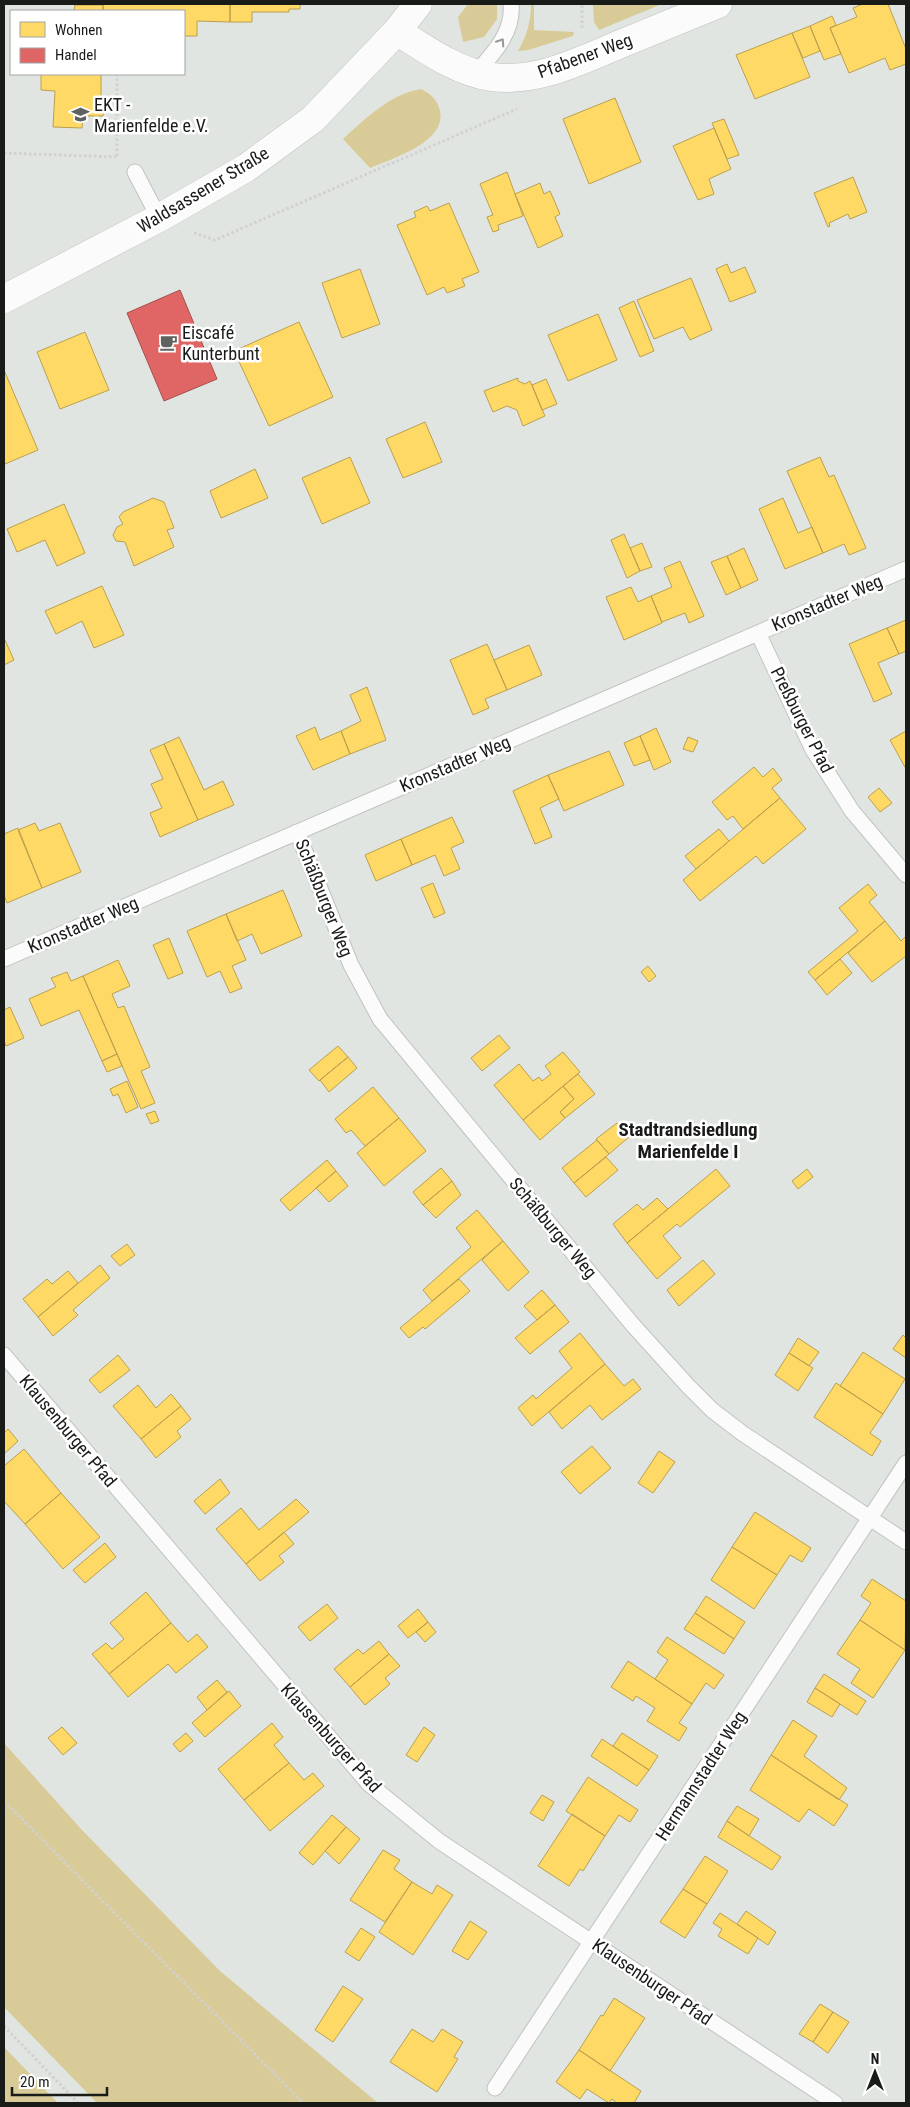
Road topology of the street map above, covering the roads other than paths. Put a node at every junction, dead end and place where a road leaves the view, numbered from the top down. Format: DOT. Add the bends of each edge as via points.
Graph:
graph roads {
  1 [pos="418,4"];
  2 [pos="511,4"];
  3 [pos="718,4"];
  4 [pos="397,31"];
  5 [pos="476,73"];
  6 [pos="134,172"];
  7 [pos="159,218"];
  8 [pos="4,299"];
  9 [pos="906,569"];
  10 [pos="758,633"];
  11 [pos="297,832"];
  12 [pos="906,875"];
  13 [pos="4,959"];
  14 [pos="4,1355"];
  15 [pos="906,1463"];
  16 [pos="870,1518"];
  17 [pos="906,1542"];
  18 [pos="591,1942"];
  19 [pos="495,2088"];
  20 [pos="835,2103"];
  1 -- 4 [label="street, Waldsassener Straße"];
  5 -- 2 [label="lane, one-way" via="505,37 512,13"];
  3 -- 5 [label="street, Pfabener Weg" via="561,68 533,76 492,77"];
  4 -- 5 [label="street, Pfabener Weg" via="438,57"];
  4 -- 7 [label="street, Waldsassener Straße" via="313,119 246,168"];
  6 -- 7 [label="lane"];
  7 -- 8 [label="street, Waldsassener Straße"];
  9 -- 10 [label="lane, Kronstadter Weg"];
  10 -- 11 [label="lane, Kronstadter Weg"];
  10 -- 12 [label="lane, Preßburger Pfad" via="813,750 852,811"];
  11 -- 13 [label="lane, Kronstadter Weg"];
  11 -- 16 [label="lane, Schäßburger Weg" via="351,965 380,1019 632,1324 712,1410 742,1434"];
  14 -- 18 [label="lane, Klausenburger Pfad" via="368,1784 439,1841"];
  15 -- 16 [label="lane, Hermannstadter Weg"];
  16 -- 17 [label="lane, Schäßburger Weg"];
  16 -- 18 [label="lane, Hermannstadter Weg"];
  18 -- 19 [label="lane, Hermannstadter Weg"];
  18 -- 20 [label="lane, Klausenburger Pfad"];
}
